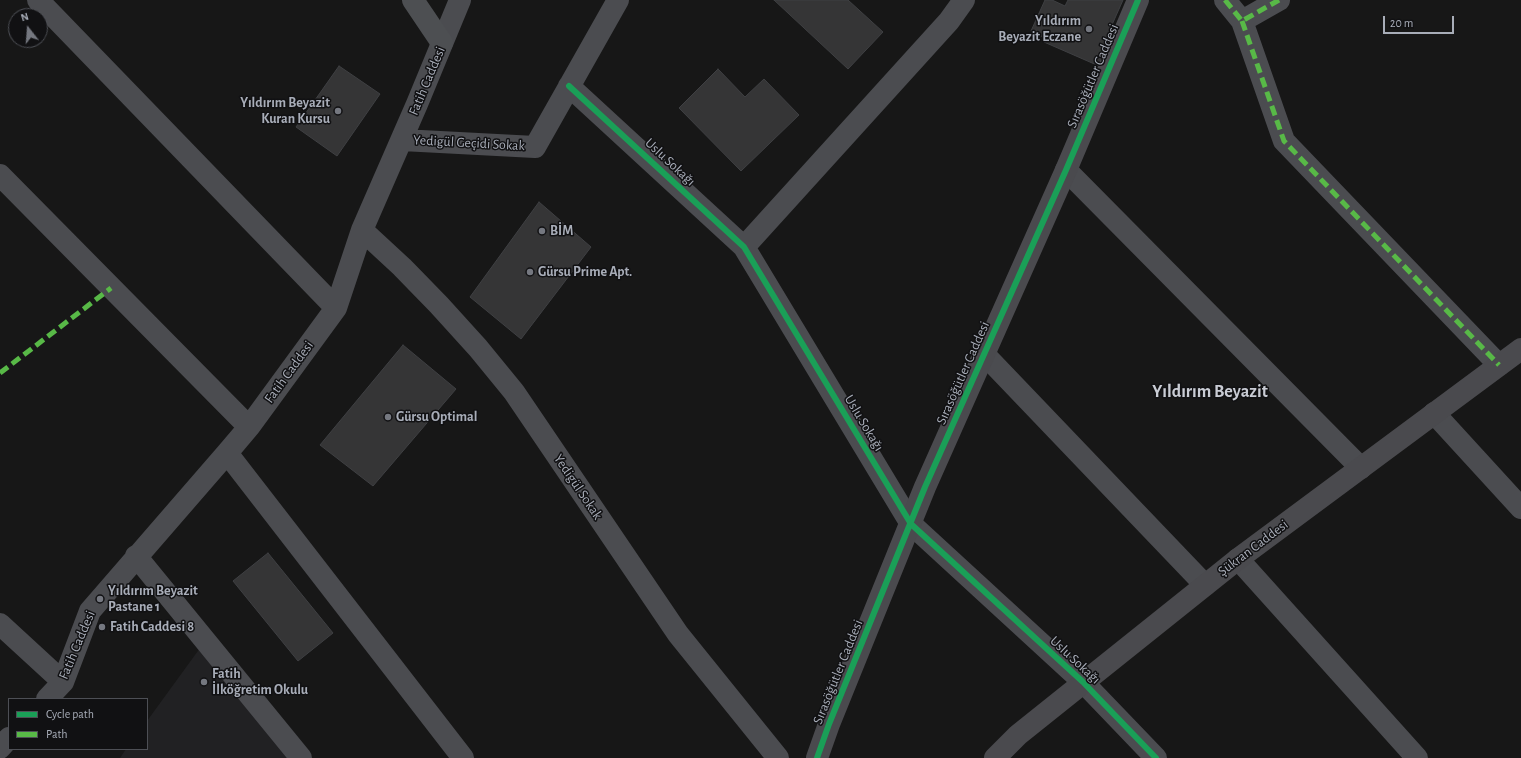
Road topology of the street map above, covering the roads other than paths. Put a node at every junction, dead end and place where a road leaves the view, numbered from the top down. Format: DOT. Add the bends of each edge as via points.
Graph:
graph roads {
  1 [pos="38,0"];
  2 [pos="412,0"];
  3 [pos="460,0"];
  4 [pos="618,0"];
  5 [pos="964,0"];
  6 [pos="1138,0"];
  7 [pos="1225,0"];
  8 [pos="1279,0"];
  9 [pos="1242,21"];
  10 [pos="442,43"];
  11 [pos="569,86"];
  12 [pos="402,140"];
  13 [pos="1066,170"];
  14 [pos="0,175"];
  15 [pos="362,230"];
  16 [pos="744,247"];
  17 [pos="336,308"];
  18 [pos="1521,349"];
  19 [pos="984,354"];
  20 [pos="1499,365"];
  21 [pos="1434,413"];
  22 [pos="249,426"];
  23 [pos="227,453"];
  24 [pos="1360,468"];
  25 [pos="1521,508"];
  26 [pos="910,524"];
  27 [pos="136,556"];
  28 [pos="1238,559"];
  29 [pos="1205,585"];
  30 [pos="0,624"];
  31 [pos="63,682"];
  32 [pos="1083,682"];
  33 [pos="48,698"];
  34 [pos="8,739"];
  35 [pos="0,748"];
  36 [pos="301,758"];
  37 [pos="463,758"];
  38 [pos="778,758"];
  39 [pos="817,758"];
  40 [pos="995,758"];
  41 [pos="1156,758"];
  42 [pos="1417,758"];
  1 -- 17 [label="street"];
  2 -- 10 [label="main road"];
  3 -- 10 [label="street, Fatih Caddesi"];
  4 -- 11 [label="street, Yedigül Geçidi Sokak"];
  5 -- 16 [label="street" via="949,21"];
  6 -- 13 [label="street, Sırasöğütler Caddesi"];
  7 -- 9 [label="street"];
  8 -- 9 [label="street"];
  9 -- 20 [label="street" via="1284,141"];
  10 -- 12 [label="street, Fatih Caddesi"];
  11 -- 12 [label="street, Yedigül Geçidi Sokak" via="535,147"];
  11 -- 16 [label="street, Uslu Sokağı"];
  12 -- 15 [label="street, Fatih Caddesi"];
  13 -- 19 [label="street, Sırasöğütler Caddesi"];
  13 -- 24 [label="street"];
  14 -- 22 [label="street"];
  15 -- 17 [label="street, Fatih Caddesi"];
  15 -- 38 [label="street, Yedigül Sokak" via="440,304 514,392 678,634"];
  16 -- 26 [label="street, Uslu Sokağı"];
  17 -- 22 [label="street, Fatih Caddesi"];
  18 -- 20 [label="street, Şükran Caddesi"];
  19 -- 26 [label="street, Sırasöğütler Caddesi"];
  19 -- 29 [label="street"];
  20 -- 21 [label="street, Şükran Caddesi"];
  21 -- 24 [label="street, Şükran Caddesi"];
  21 -- 25 [label="street"];
  22 -- 23 [label="street, Fatih Caddesi"];
  23 -- 27 [label="street, Fatih Caddesi"];
  23 -- 37 [label="street"];
  24 -- 28 [label="street, Şükran Caddesi"];
  26 -- 32 [label="street, Uslu Sokağı"];
  26 -- 39 [label="street, Sırasöğütler Caddesi"];
  27 -- 31 [label="street, Fatih Caddesi" via="90,611"];
  27 -- 36 [label="street"];
  28 -- 29 [label="street, Şükran Caddesi"];
  28 -- 42 [label="street"];
  29 -- 32 [label="street, Şükran Caddesi"];
  30 -- 31 [label="street"];
  31 -- 33 [label="street, Fatih Caddesi"];
  32 -- 40 [label="street, Şükran Caddesi" via="1018,735"];
  32 -- 41 [label="street, Uslu Sokağı"];
  34 -- 35 [label="street"];
}
